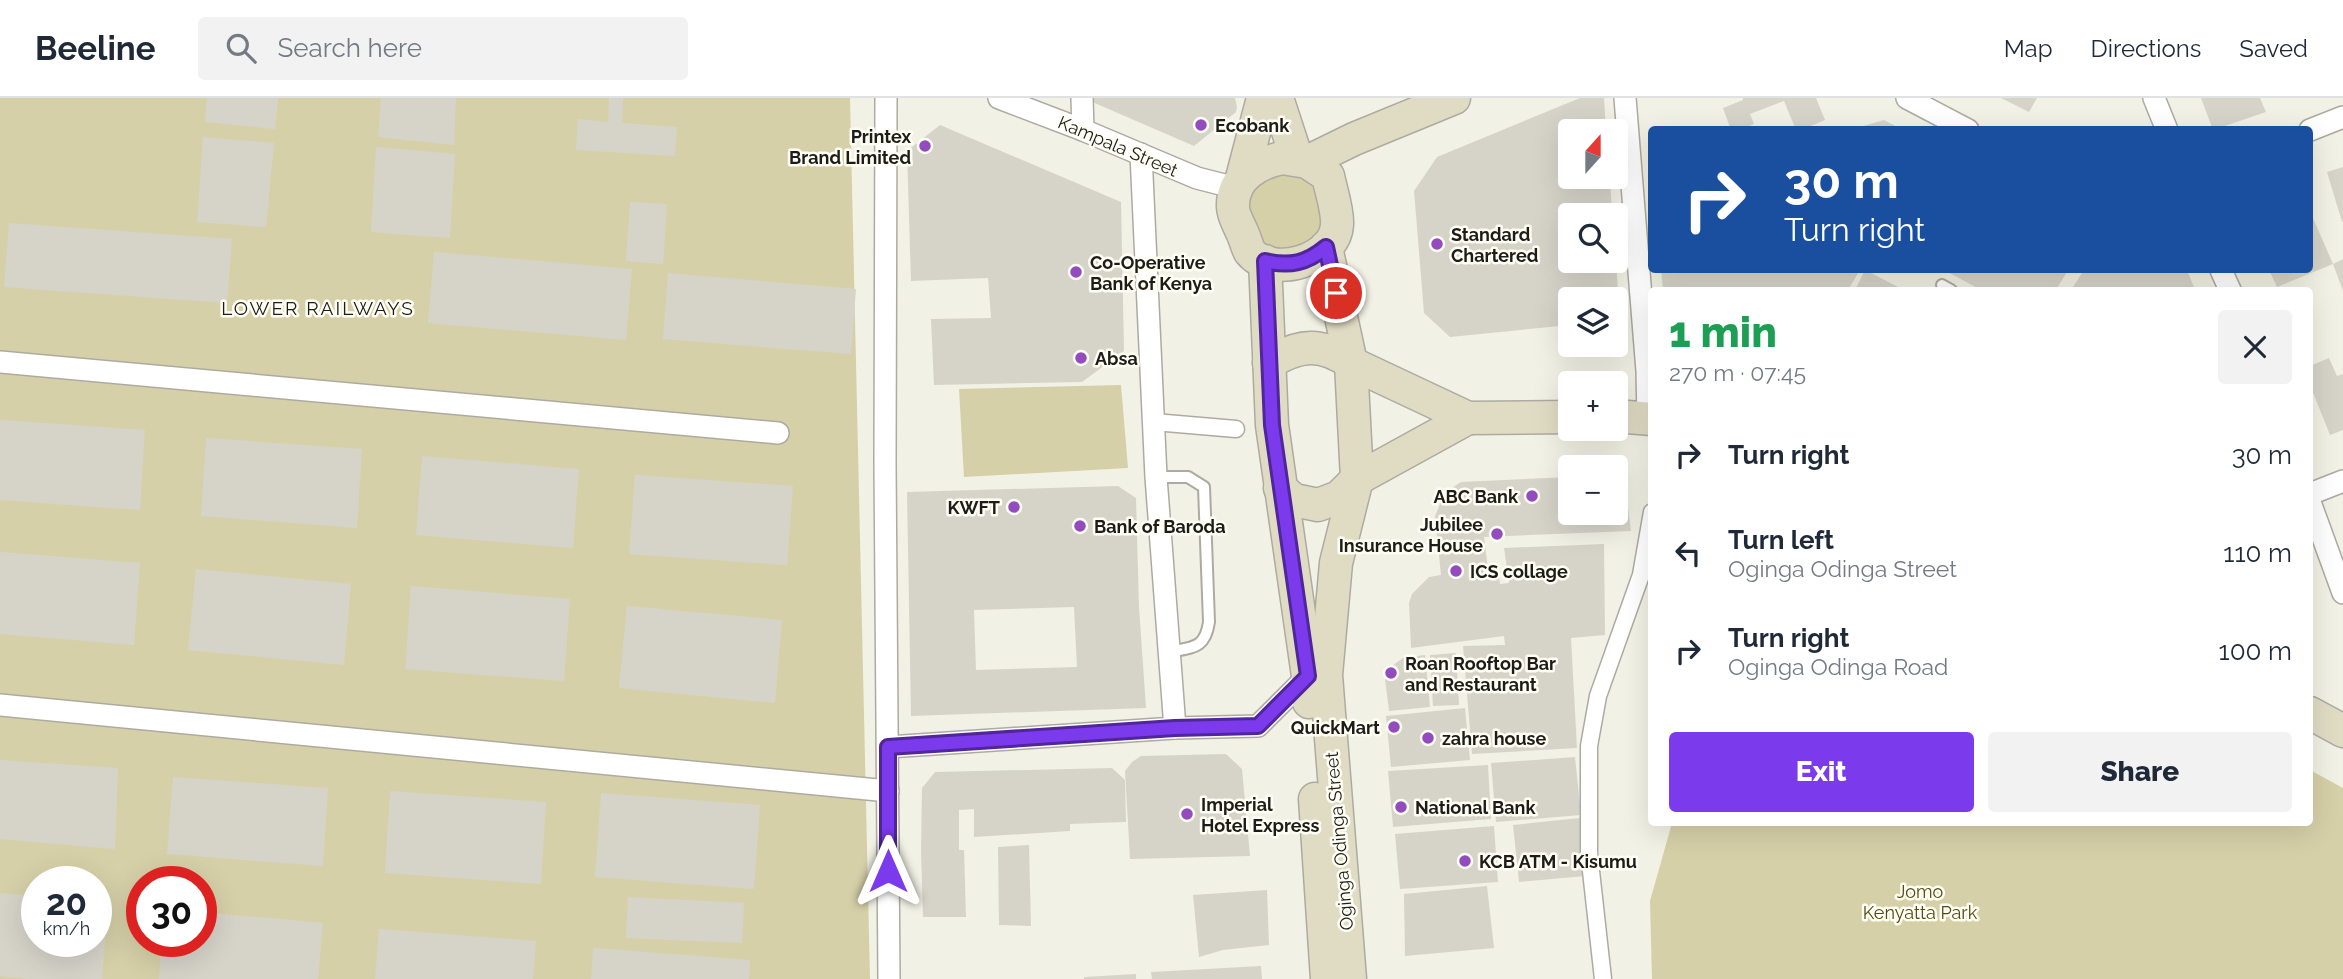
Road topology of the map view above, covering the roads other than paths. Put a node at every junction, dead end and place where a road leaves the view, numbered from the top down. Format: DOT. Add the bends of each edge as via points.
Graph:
graph roads {
  1 [pos="886,98"];
  2 [pos="999,98"];
  3 [pos="1082,98"];
  4 [pos="1263,98"];
  5 [pos="1277,98"];
  6 [pos="1454,98"];
  7 [pos="1625,98"];
  8 [pos="1907,98"];
  9 [pos="2154,98"];
  10 [pos="2343,117"];
  11 [pos="1960,126"];
  12 [pos="2165,126"];
  13 [pos="2313,129"];
  14 [pos="1083,130"];
  15 [pos="1141,154"];
  16 [pos="1311,166"];
  17 [pos="1237,192"];
  18 [pos="1326,247"];
  19 [pos="1265,261"];
  20 [pos="0,362"];
  21 [pos="1269,363"];
  22 [pos="1351,363"];
  23 [pos="1648,384"];
  24 [pos="1558,417"];
  25 [pos="1468,418"];
  26 [pos="1628,419"];
  27 [pos="1154,422"];
  28 [pos="1648,423"];
  29 [pos="1236,429"];
  30 [pos="778,433"];
  31 [pos="1156,477"];
  32 [pos="1357,480"];
  33 [pos="2343,481"];
  34 [pos="1280,488"];
  35 [pos="2313,493"];
  36 [pos="2313,510"];
  37 [pos="1648,535"];
  38 [pos="2343,593"];
  39 [pos="1169,652"];
  40 [pos="1317,675"];
  41 [pos="0,705"];
  42 [pos="2313,715"];
  43 [pos="1175,728"];
  44 [pos="2343,731"];
  45 [pos="888,747"];
  46 [pos="887,791"];
  47 [pos="890,979"];
  48 [pos="1327,979"];
  49 [pos="1350,979"];
  50 [pos="1603,979"];
  1 -- 45 [label="street"];
  2 -- 14 [label="street, Kampala Street"];
  3 -- 14 [label="street"];
  4 -- 17 [label="main road"];
  5 -- 16 [label="main road"];
  6 -- 16 [label="main road" via="1415,114 1364,158"];
  7 -- 23 [label="street"];
  8 -- 11 [label="street"];
  9 -- 12 [label="street"];
  10 -- 13 [label="street"];
  14 -- 15 [label="street, Kampala Street"];
  15 -- 17 [label="street, Kampala Street"];
  15 -- 27 [label="street"];
  16 -- 17 [label="main road" via="1282,158 1267,161 1253,168"];
  16 -- 18 [label="main road" via="1337,225"];
  17 -- 19 [label="main road" via="1251,253"];
  18 -- 19 [label="main road" via="1298,264"];
  18 -- 22 [label="main road, Oginga Odinga Street"];
  19 -- 21 [label="main road, Oginga Odinga Street"];
  20 -- 30 [label="street"];
  21 -- 22 [label="main road" via="1287,351 1309,348 1334,351"];
  21 -- 34 [label="main road, Oginga Odinga Street"];
  22 -- 25 [label="main road"];
  22 -- 32 [label="main road, Oginga Odinga Street"];
  24 -- 25 [label="main road"];
  25 -- 32 [label="main road"];
  26 -- 28 [label="main road"];
  27 -- 29 [label="street"];
  27 -- 31 [label="street"];
  31 -- 39 [label="street"];
  31 -- 39 [label="lane" via="1188,477 1204,487 1207,636 1198,645"];
  32 -- 34 [label="main road" via="1339,497 1318,505 1294,500"];
  32 -- 40 [label="main road, Oginga Odinga Street" via="1336,562"];
  33 -- 35 [label="street"];
  34 -- 40 [label="main road, Oginga Odinga Street"];
  36 -- 38 [label="street"];
  37 -- 50 [label="street" via="1641,575 1598,696 1589,746 1589,853"];
  39 -- 43 [label="street"];
  40 -- 43 [label="street" via="1258,726"];
  40 -- 48 [label="main road, Oginga Odinga Street"];
  40 -- 49 [label="main road, Oginga Odinga Street"];
  41 -- 46 [label="street"];
  42 -- 44 [label="main road"];
  43 -- 45 [label="street"];
  45 -- 46 [label="street"];
  46 -- 47 [label="street"];
}
